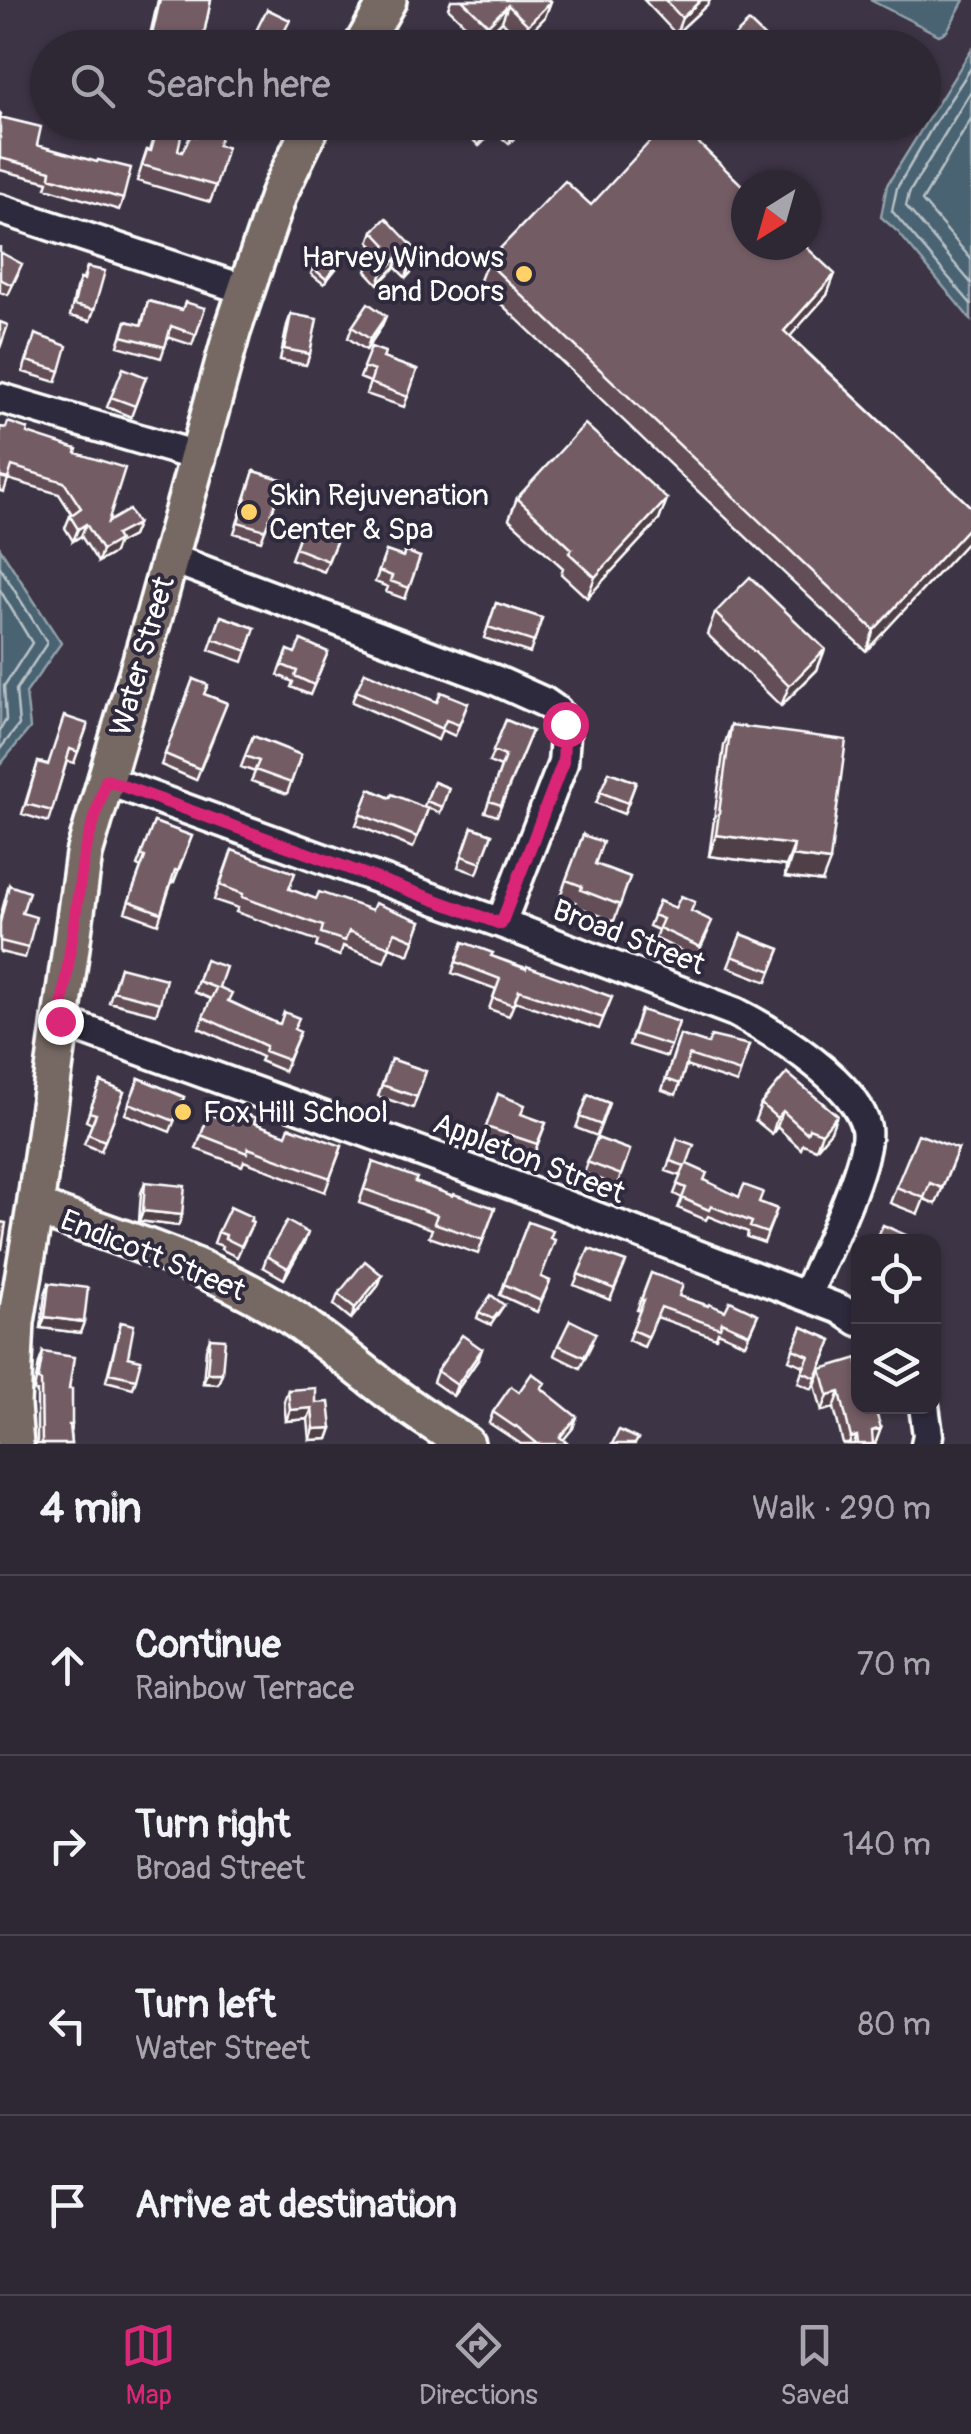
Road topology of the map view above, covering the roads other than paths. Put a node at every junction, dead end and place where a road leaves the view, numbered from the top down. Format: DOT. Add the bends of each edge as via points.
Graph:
graph roads {
  1 [pos="388,0"];
  2 [pos="372,30"];
  3 [pos="304,140"];
  4 [pos="0,209"];
  5 [pos="246,290"];
  6 [pos="0,398"];
  7 [pos="198,456"];
  8 [pos="170,558"];
  9 [pos="106,780"];
  10 [pos="501,924"];
  11 [pos="60,1021"];
  12 [pos="35,1208"];
  13 [pos="806,1296"];
  14 [pos="851,1317"];
  15 [pos="925,1414"];
  16 [pos="15,1444"];
  17 [pos="466,1444"];
  18 [pos="926,1444"];
  1 -- 2 [label="main road"];
  3 -- 5 [label="main road, Water Street"];
  4 -- 5 [label="street"];
  5 -- 7 [label="main road, Water Street"];
  6 -- 7 [label="street"];
  7 -- 8 [label="main road, Water Street"];
  8 -- 9 [label="main road, Water Street"];
  8 -- 10 [label="street" via="496,680 557,711 565,724 563,762"];
  9 -- 10 [label="street, Broad Street"];
  9 -- 11 [label="main road, Water Street" via="84,854"];
  10 -- 13 [label="street, Broad Street" via="771,1030 856,1105 867,1130 863,1150"];
  11 -- 12 [label="main road, Water Street"];
  11 -- 13 [label="street, Appleton Street"];
  12 -- 16 [label="main road, Water Street" via="16,1322"];
  12 -- 17 [label="main road, Endicott Street" via="244,1290"];
  13 -- 14 [label="street, Appleton Street"];
  15 -- 18 [label="street"];
}
